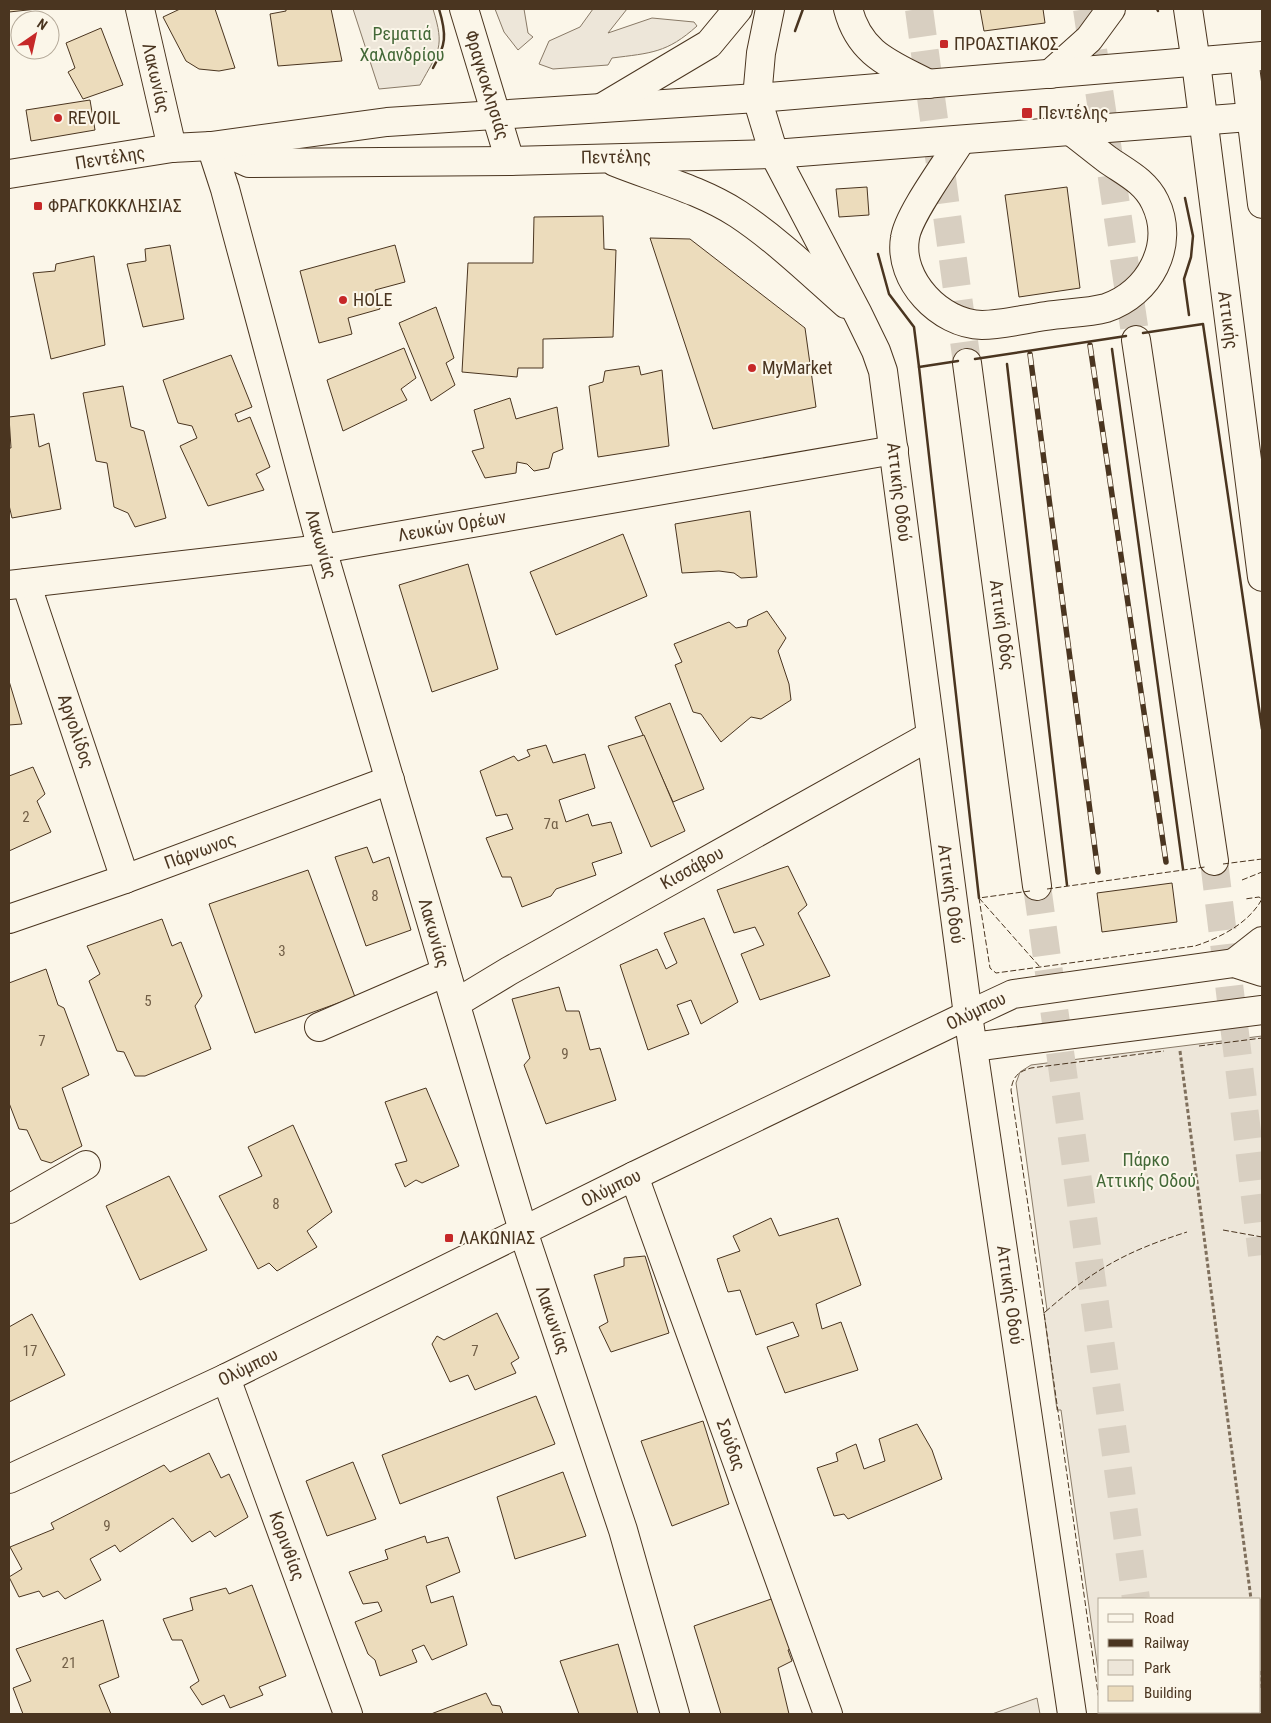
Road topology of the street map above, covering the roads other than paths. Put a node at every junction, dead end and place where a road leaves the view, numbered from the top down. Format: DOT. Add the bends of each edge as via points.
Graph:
graph roads {
  1 [pos="140,9"];
  2 [pos="464,9"];
  3 [pos="738,9"];
  4 [pos="770,9"];
  5 [pos="848,9"];
  6 [pos="1111,9"];
  7 [pos="1188,9"];
  8 [pos="1253,57"];
  9 [pos="1196,63"];
  10 [pos="1050,74"];
  11 [pos="929,84"];
  12 [pos="757,98"];
  13 [pos="603,107"];
  14 [pos="496,114"];
  15 [pos="1256,117"];
  16 [pos="1202,122"];
  17 [pos="1072,132"];
  18 [pos="961,140"];
  19 [pos="211,146"];
  20 [pos="172,148"];
  21 [pos="774,154"];
  22 [pos="602,157"];
  23 [pos="510,161"];
  24 [pos="9,174"];
  25 [pos="1262,204"];
  26 [pos="858,314"];
  27 [pos="1136,340"];
  28 [pos="967,363"];
  29 [pos="894,450"];
  30 [pos="322,549"];
  31 [pos="1262,577"];
  32 [pos="17,584"];
  33 [pos="930,736"];
  34 [pos="390,780"];
  35 [pos="1214,861"];
  36 [pos="125,879"];
  37 [pos="1037,886"];
  38 [pos="9,919"];
  39 [pos="1262,941"];
  40 [pos="1234,963"];
  41 [pos="446,972"];
  42 [pos="1262,972"];
  43 [pos="456,1003"];
  44 [pos="1262,1010"];
  45 [pos="968,1015"];
  46 [pos="319,1027"];
  47 [pos="973,1047"];
  48 [pos="86,1165"];
  49 [pos="634,1176"];
  50 [pos="9,1209"];
  51 [pos="523,1231"];
  52 [pos="226,1378"];
  53 [pos="9,1479"];
  54 [pos="348,1714"];
  55 [pos="675,1714"];
  56 [pos="828,1714"];
  57 [pos="1072,1714"];
  1 -- 20 [label="main road, Λακωνίας"];
  2 -- 14 [label="main road, Φραγκοκλησιάς"];
  3 -- 13 [label="main road" via="709,44"];
  4 -- 12 [label="main road" via="761,53"];
  5 -- 11 [label="main road" via="853,28 875,56"];
  6 -- 10 [label="main road" via="1089,39"];
  7 -- 9 [label="main road, Αττικής"];
  8 -- 9 [label="main road, Πεντέλης"];
  8 -- 15 [label="main road"];
  9 -- 10 [label="main road, Πεντέλης"];
  9 -- 16 [label="main road, Αττικής"];
  10 -- 11 [label="main road, Πεντέλης"];
  11 -- 12 [label="main road, Πεντέλης"];
  12 -- 13 [label="main road, Πεντέλης"];
  12 -- 21 [label="main road, Αττικής Οδού"];
  13 -- 14 [label="main road, Πεντέλης"];
  14 -- 19 [label="main road, Πεντέλης" via="387,122"];
  14 -- 23 [label="main road, Φραγκοκλησιάς"];
  15 -- 16 [label="main road, Πεντέλης"];
  15 -- 25 [label="main road"];
  16 -- 17 [label="main road, Πεντέλης"];
  16 -- 31 [label="main road, Αττικής"];
  17 -- 18 [label="main road, Πεντέλης"];
  17 -- 18 [label="main road" via="1138,180 1155,202 1162,228 1159,260 1142,286 1105,308 982,325 958,320 934,306 917,287 907,266 904,238 915,212"];
  18 -- 21 [label="main road, Πεντέλης"];
  19 -- 20 [label="main road, Πεντέλης"];
  19 -- 23 [label="main road, Πεντέλης" via="249,163"];
  19 -- 30 [label="main road, Λακωνίας" via="228,198"];
  20 -- 24 [label="main road, Πεντέλης"];
  21 -- 22 [label="main road, Πεντέλης"];
  21 -- 26 [label="main road, Αττικής Οδού"];
  22 -- 23 [label="main road, Πεντέλης"];
  22 -- 26 [label="main road" via="696,193 737,214 780,246"];
  26 -- 29 [label="main road, Αττικής Οδού" via="883,371"];
  27 -- 35 [label="main road"];
  28 -- 37 [label="main road, Αττική Οδός"];
  29 -- 30 [label="main road, Λευκών Ορέων"];
  29 -- 33 [label="main road, Αττικής Οδού"];
  30 -- 32 [label="main road, Λευκών Ορέων"];
  30 -- 34 [label="main road, Λακωνίας"];
  32 -- 36 [label="main road, Αργολίδος"];
  33 -- 43 [label="main road, Κισσάβου"];
  33 -- 45 [label="main road, Αττικής Οδού"];
  34 -- 36 [label="main road, Πάρνωνος"];
  34 -- 41 [label="main road, Λακωνίας"];
  36 -- 38 [label="main road, Πάρνωνος"];
  39 -- 40 [label="main road"];
  40 -- 42 [label="main road"];
  40 -- 45 [label="main road, Ολύμπου" via="1013,994"];
  41 -- 43 [label="main road, Λακωνίας"];
  41 -- 46 [label="main road"];
  43 -- 51 [label="main road, Λακωνίας"];
  44 -- 47 [label="main road"];
  45 -- 47 [label="main road, Αττικής Οδού"];
  45 -- 49 [label="main road, Ολύμπου"];
  47 -- 57 [label="main road, Αττικής Οδού"];
  48 -- 50 [label="main road"];
  49 -- 51 [label="main road, Ολύμπου"];
  49 -- 56 [label="main road, Σούδας"];
  51 -- 52 [label="main road, Ολύμπου"];
  51 -- 55 [label="main road, Λακωνίας" via="623,1530"];
  52 -- 53 [label="main road, Ολύμπου"];
  52 -- 54 [label="main road, Κορινθίας"];
}
